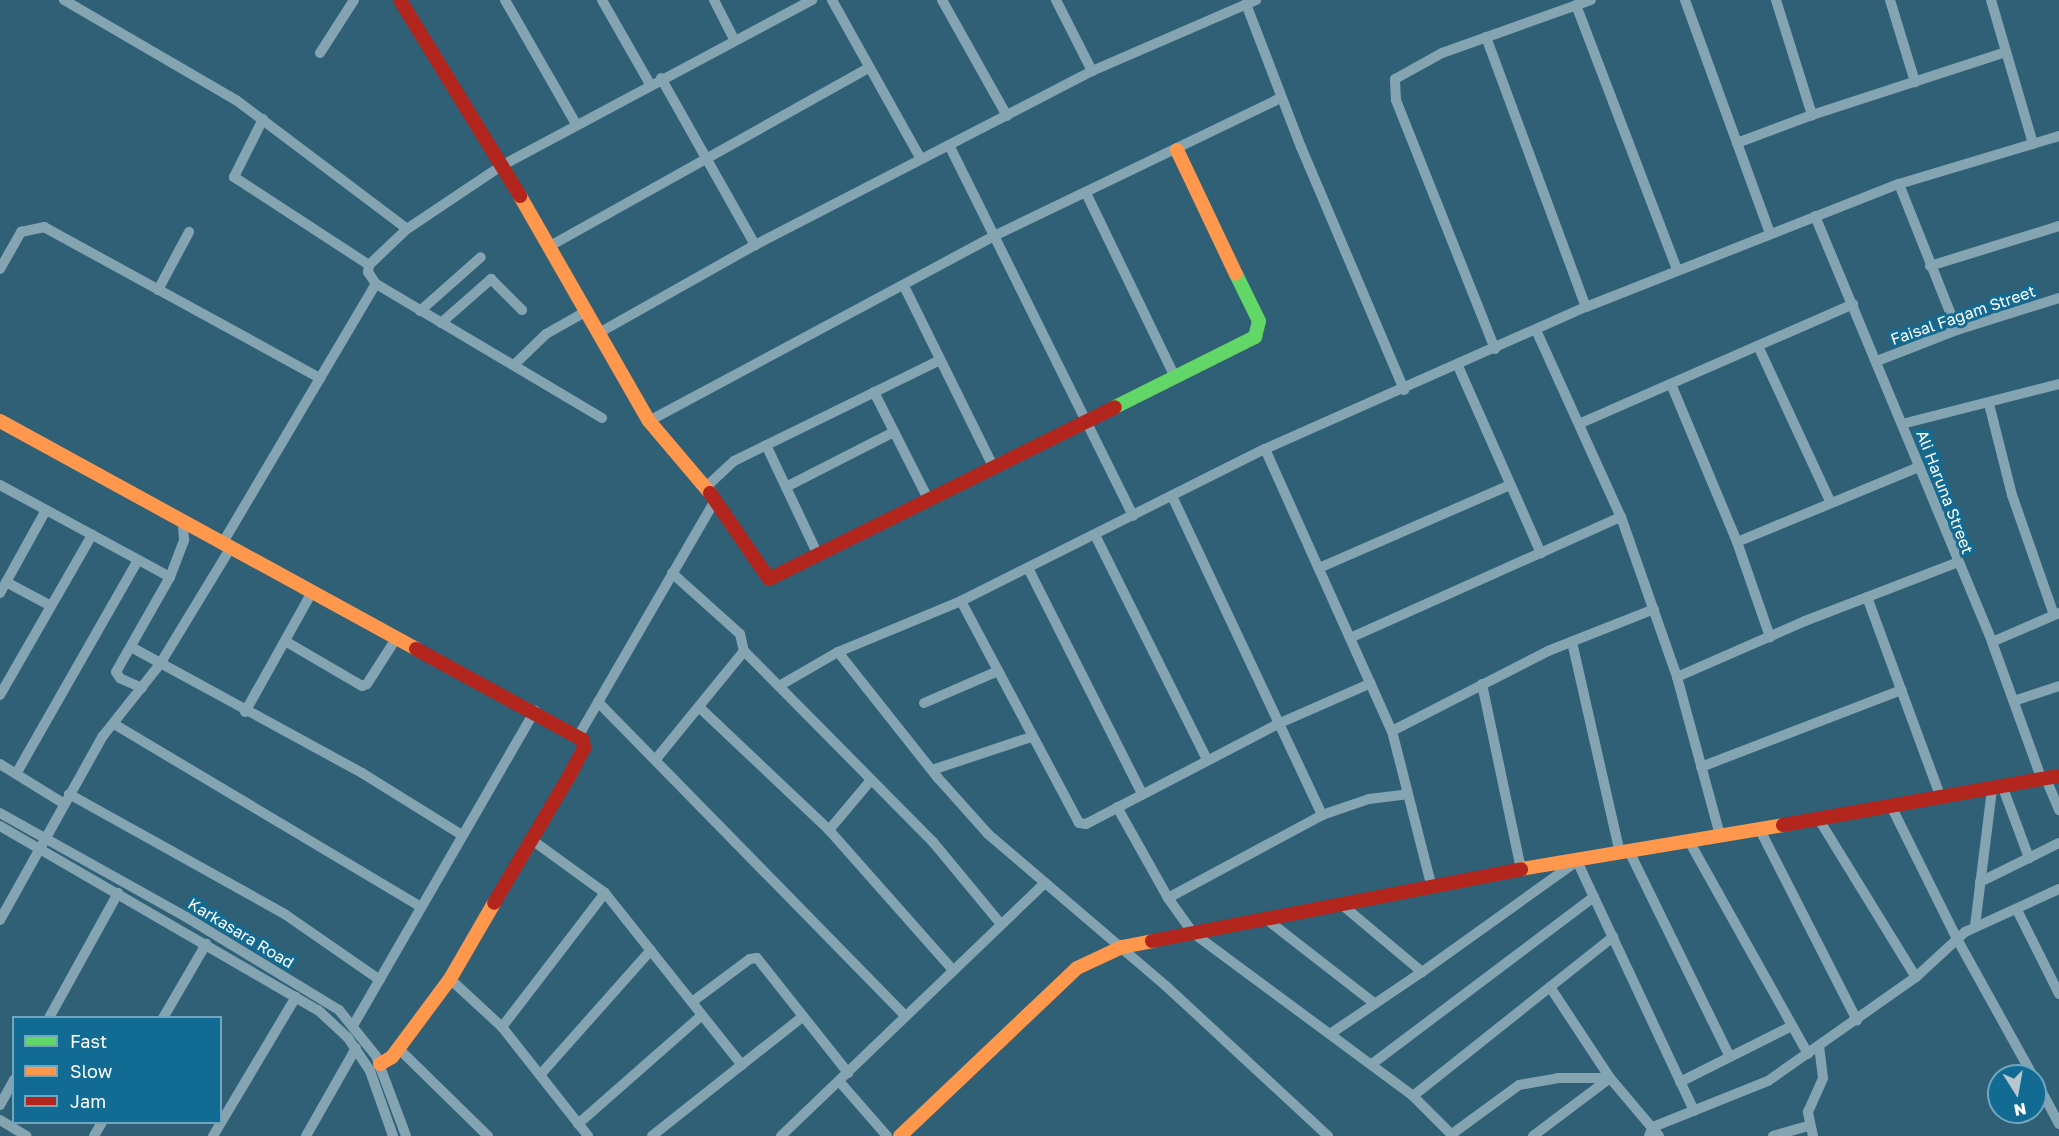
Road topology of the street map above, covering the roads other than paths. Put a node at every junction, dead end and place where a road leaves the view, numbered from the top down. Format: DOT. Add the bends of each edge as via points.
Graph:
graph roads {
  1 [pos="64,0"];
  2 [pos="354,0"];
  3 [pos="400,0"];
  4 [pos="505,0"];
  5 [pos="602,0"];
  6 [pos="714,0"];
  7 [pos="812,0"];
  8 [pos="832,0"];
  9 [pos="942,0"];
  10 [pos="1056,0"];
  11 [pos="1591,0"];
  12 [pos="1685,0"];
  13 [pos="1776,0"];
  14 [pos="1890,0"];
  15 [pos="1991,0"];
  16 [pos="1251,2"];
  17 [pos="1576,5"];
  18 [pos="1486,37"];
  19 [pos="734,39"];
  20 [pos="2006,52"];
  21 [pos="320,53"];
  22 [pos="869,68"];
  23 [pos="1092,71"];
  24 [pos="661,78"];
  25 [pos="1915,82"];
  26 [pos="650,84"];
  27 [pos="1281,98"];
  28 [pos="1812,115"];
  29 [pos="1007,117"];
  30 [pos="263,119"];
  31 [pos="576,124"];
  32 [pos="2059,136"];
  33 [pos="1737,143"];
  34 [pos="2033,144"];
  35 [pos="949,145"];
  36 [pos="1177,150"];
  37 [pos="708,159"];
  38 [pos="921,159"];
  39 [pos="501,166"];
  40 [pos="1899,184"];
  41 [pos="1086,193"];
  42 [pos="1815,216"];
  43 [pos="2059,226"];
  44 [pos="407,229"];
  45 [pos="189,232"];
  46 [pos="1770,233"];
  47 [pos="994,236"];
  48 [pos="755,245"];
  49 [pos="550,246"];
  50 [pos="481,257"];
  51 [pos="369,265"];
  52 [pos="1930,266"];
  53 [pos="0,269"];
  54 [pos="1677,270"];
  55 [pos="376,284"];
  56 [pos="904,286"];
  57 [pos="158,290"];
  58 [pos="2059,298"];
  59 [pos="1853,304"];
  60 [pos="1586,307"];
  61 [pos="420,310"];
  62 [pos="522,310"];
  63 [pos="585,312"];
  64 [pos="441,323"];
  65 [pos="1536,330"];
  66 [pos="1957,330"];
  67 [pos="597,334"];
  68 [pos="1758,346"];
  69 [pos="1495,349"];
  70 [pos="940,360"];
  71 [pos="1877,361"];
  72 [pos="515,364"];
  73 [pos="1458,366"];
  74 [pos="1175,377"];
  75 [pos="320,378"];
  76 [pos="1671,384"];
  77 [pos="2058,387"];
  78 [pos="1404,390"];
  79 [pos="874,392"];
  80 [pos="1989,404"];
  81 [pos="602,418"];
  82 [pos="1085,420"];
  83 [pos="0,421"];
  84 [pos="649,421"];
  85 [pos="1581,423"];
  86 [pos="1902,424"];
  87 [pos="894,432"];
  88 [pos="766,446"];
  89 [pos="1265,449"];
  90 [pos="993,466"];
  91 [pos="1919,467"];
  92 [pos="0,485"];
  93 [pos="1510,485"];
  94 [pos="706,487"];
  95 [pos="786,488"];
  96 [pos="1172,496"];
  97 [pos="928,499"];
  98 [pos="715,500"];
  99 [pos="1831,503"];
  100 [pos="46,510"];
  101 [pos="1133,516"];
  102 [pos="1621,517"];
  103 [pos="183,524"];
  104 [pos="92,535"];
  105 [pos="1096,537"];
  106 [pos="1737,542"];
  107 [pos="226,547"];
  108 [pos="1540,553"];
  109 [pos="818,555"];
  110 [pos="138,560"];
  111 [pos="1956,563"];
  112 [pos="1028,568"];
  113 [pos="1319,568"];
  114 [pos="672,573"];
  115 [pos="170,577"];
  116 [pos="2,588"];
  117 [pos="312,592"];
  118 [pos="1867,597"];
  119 [pos="962,601"];
  120 [pos="51,606"];
  121 [pos="1654,609"];
  122 [pos="2056,614"];
  123 [pos="397,637"];
  124 [pos="1770,637"];
  125 [pos="1350,638"];
  126 [pos="285,641"];
  127 [pos="1572,642"];
  128 [pos="1992,642"];
  129 [pos="131,647"];
  130 [pos="744,651"];
  131 [pos="838,652"];
  132 [pos="160,664"];
  133 [pos="998,671"];
  134 [pos="1677,677"];
  135 [pos="1371,683"];
  136 [pos="1482,684"];
  137 [pos="779,686"];
  138 [pos="2059,686"];
  139 [pos="142,688"];
  140 [pos="1902,690"];
  141 [pos="0,695"];
  142 [pos="2014,701"];
  143 [pos="598,702"];
  144 [pos="924,703"];
  145 [pos="699,708"];
  146 [pos="535,711"];
  147 [pos="245,712"];
  148 [pos="1280,723"];
  149 [pos="114,724"];
  150 [pos="1392,730"];
  151 [pos="579,735"];
  152 [pos="1031,736"];
  153 [pos="656,759"];
  154 [pos="1207,760"];
  155 [pos="0,765"];
  156 [pos="1701,767"];
  157 [pos="932,770"];
  158 [pos="16,774"];
  159 [pos="2049,778"];
  160 [pos="871,780"];
  161 [pos="1998,789"];
  162 [pos="1142,794"];
  163 [pos="1407,794"];
  164 [pos="1941,798"];
  165 [pos="66,799"];
  166 [pos="1891,806"];
  167 [pos="1117,807"];
  168 [pos="2059,810"];
  169 [pos="0,813"];
  170 [pos="1322,815"];
  171 [pos="1818,818"];
  172 [pos="0,826"];
  173 [pos="1759,828"];
  174 [pos="829,830"];
  175 [pos="462,835"];
  176 [pos="1720,835"];
  177 [pos="46,838"];
  178 [pos="532,840"];
  179 [pos="1689,841"];
  180 [pos="2059,843"];
  181 [pos="40,848"];
  182 [pos="1625,852"];
  183 [pos="2030,858"];
  184 [pos="1577,861"];
  185 [pos="1521,870"];
  186 [pos="1980,882"];
  187 [pos="1045,883"];
  188 [pos="1432,888"];
  189 [pos="2059,889"];
  190 [pos="605,893"];
  191 [pos="118,894"];
  192 [pos="1594,897"];
  193 [pos="1168,898"];
  194 [pos="1341,904"];
  195 [pos="421,907"];
  196 [pos="2017,910"];
  197 [pos="1266,919"];
  198 [pos="0,920"];
  199 [pos="1000,923"];
  200 [pos="1975,926"];
  201 [pos="1193,933"];
  202 [pos="1613,937"];
  203 [pos="1957,939"];
  204 [pos="206,944"];
  205 [pos="1122,947"];
  206 [pos="651,950"];
  207 [pos="952,969"];
  208 [pos="1422,972"];
  209 [pos="1916,977"];
  210 [pos="450,979"];
  211 [pos="380,980"];
  212 [pos="1550,987"];
  213 [pos="2059,994"];
  214 [pos="296,997"];
  215 [pos="692,1002"];
  216 [pos="1375,1004"];
  217 [pos="702,1015"];
  218 [pos="905,1015"];
  219 [pos="50,1016"];
  220 [pos="164,1016"];
  221 [pos="801,1018"];
  222 [pos="1857,1020"];
  223 [pos="354,1024"];
  224 [pos="1792,1026"];
  225 [pos="502,1027"];
  226 [pos="1330,1034"];
  227 [pos="1819,1046"];
  228 [pos="356,1048"];
  229 [pos="399,1048"];
  230 [pos="1808,1054"];
  231 [pos="1730,1057"];
  232 [pos="380,1064"];
  233 [pos="1372,1064"];
  234 [pos="2027,1064"];
  235 [pos="742,1065"];
  236 [pos="848,1073"];
  237 [pos="540,1075"];
  238 [pos="1610,1078"];
  239 [pos="838,1082"];
  240 [pos="1680,1082"];
  241 [pos="12,1084"];
  242 [pos="1413,1096"];
  243 [pos="2047,1101"];
  244 [pos="0,1105"];
  245 [pos="1694,1111"];
  246 [pos="0,1120"];
  247 [pos="222,1121"];
  248 [pos="578,1124"];
  249 [pos="2059,1124"];
  250 [pos="1810,1131"];
  251 [pos="1654,1133"];
  252 [pos="1453,1135"];
  253 [pos="27,1136"];
  254 [pos="306,1136"];
  255 [pos="393,1136"];
  256 [pos="406,1136"];
  257 [pos="488,1136"];
  258 [pos="588,1136"];
  259 [pos="652,1136"];
  260 [pos="781,1136"];
  261 [pos="887,1136"];
  262 [pos="900,1136"];
  263 [pos="1328,1136"];
  264 [pos="1533,1136"];
  265 [pos="1773,1136"];
  1 -- 30 [label="street"];
  2 -- 21 [label="street"];
  3 -- 39 [label="street"];
  4 -- 31 [label="street"];
  5 -- 26 [label="street"];
  6 -- 19 [label="street"];
  7 -- 19 [label="street"];
  8 -- 22 [label="street"];
  9 -- 29 [label="street"];
  10 -- 23 [label="street"];
  11 -- 17 [label="street"];
  12 -- 33 [label="street"];
  13 -- 28 [label="street"];
  14 -- 25 [label="street"];
  15 -- 20 [label="street"];
  16 -- 23 [label="street"];
  16 -- 27 [label="street"];
  17 -- 18 [label="street"];
  17 -- 54 [label="street"];
  18 -- 60 [label="street"];
  18 -- 69 [label="street" via="1408,69 1397,76 1394,85 1396,100"];
  19 -- 24 [label="street"];
  20 -- 25 [label="street"];
  20 -- 34 [label="street"];
  22 -- 37 [label="street"];
  22 -- 38 [label="street"];
  23 -- 29 [label="street"];
  24 -- 26 [label="street"];
  24 -- 37 [label="street"];
  25 -- 28 [label="street"];
  26 -- 31 [label="street"];
  27 -- 36 [label="street"];
  27 -- 78 [label="street"];
  28 -- 33 [label="street"];
  29 -- 35 [label="street"];
  30 -- 44 [label="street"];
  30 -- 51 [label="street" via="234,177"];
  31 -- 39 [label="street"];
  32 -- 34 [label="street"];
  33 -- 46 [label="street"];
  34 -- 40 [label="street"];
  35 -- 38 [label="street"];
  35 -- 47 [label="street"];
  36 -- 41 [label="street"];
  36 -- 74 [label="street" via="1259,321 1255,337 1247,344"];
  37 -- 48 [label="street"];
  37 -- 49 [label="street"];
  38 -- 48 [label="street"];
  39 -- 44 [label="street"];
  39 -- 49 [label="street"];
  40 -- 42 [label="street"];
  40 -- 52 [label="street"];
  41 -- 47 [label="street"];
  41 -- 74 [label="street"];
  42 -- 46 [label="street"];
  42 -- 59 [label="street, Ali Haruna Street"];
  43 -- 52 [label="street"];
  44 -- 51 [label="street"];
  45 -- 57 [label="street"];
  46 -- 54 [label="street"];
  47 -- 56 [label="street"];
  47 -- 82 [label="street"];
  48 -- 67 [label="street"];
  49 -- 63 [label="street"];
  50 -- 61 [label="street"];
  51 -- 55 [label="street" via="368,272"];
  52 -- 66 [label="street"];
  53 -- 57 [label="street" via="21,232 44,227"];
  54 -- 60 [label="street"];
  55 -- 61 [label="street"];
  55 -- 75 [label="street"];
  56 -- 70 [label="street"];
  56 -- 84 [label="street"];
  57 -- 75 [label="street"];
  58 -- 66 [label="street, Faisal Fagam Street"];
  59 -- 68 [label="street"];
  59 -- 71 [label="street, Ali Haruna Street"];
  60 -- 65 [label="street"];
  61 -- 64 [label="street"];
  62 -- 64 [label="street" via="491,279"];
  63 -- 67 [label="street"];
  63 -- 72 [label="street" via="546,334"];
  64 -- 72 [label="street"];
  65 -- 69 [label="street"];
  65 -- 85 [label="street"];
  66 -- 71 [label="street, Faisal Fagam Street"];
  67 -- 84 [label="street"];
  68 -- 76 [label="street"];
  68 -- 99 [label="street"];
  69 -- 73 [label="street"];
  70 -- 79 [label="street"];
  70 -- 90 [label="street"];
  71 -- 86 [label="street, Ali Haruna Street"];
  72 -- 81 [label="street"];
  73 -- 78 [label="street"];
  73 -- 93 [label="street"];
  74 -- 82 [label="street"];
  75 -- 107 [label="street"];
  76 -- 85 [label="street"];
  76 -- 106 [label="street"];
  77 -- 80 [label="street"];
  78 -- 89 [label="street"];
  79 -- 87 [label="street"];
  79 -- 88 [label="street"];
  80 -- 86 [label="street"];
  80 -- 122 [label="street" via="2012,495"];
  82 -- 90 [label="street"];
  82 -- 101 [label="street"];
  83 -- 103 [label="street"];
  84 -- 94 [label="street"];
  85 -- 102 [label="street"];
  86 -- 91 [label="street, Ali Haruna Street"];
  87 -- 95 [label="street"];
  87 -- 97 [label="street"];
  88 -- 94 [label="street" via="724,467"];
  88 -- 95 [label="street"];
  89 -- 96 [label="street"];
  89 -- 113 [label="street"];
  90 -- 97 [label="street"];
  91 -- 99 [label="street"];
  91 -- 111 [label="street, Ali Haruna Street"];
  92 -- 100 [label="street"];
  93 -- 108 [label="street"];
  93 -- 113 [label="street"];
  94 -- 98 [label="street"];
  95 -- 109 [label="street"];
  96 -- 101 [label="street"];
  96 -- 148 [label="street"];
  97 -- 109 [label="street"];
  98 -- 109 [label="street" via="769,579"];
  98 -- 114 [label="street"];
  99 -- 106 [label="street"];
  100 -- 104 [label="street"];
  100 -- 116 [label="street"];
  101 -- 105 [label="street"];
  102 -- 108 [label="street"];
  102 -- 121 [label="street"];
  103 -- 107 [label="street"];
  103 -- 115 [label="street" via="184,540"];
  104 -- 110 [label="street"];
  104 -- 120 [label="street"];
  105 -- 112 [label="street"];
  105 -- 154 [label="street"];
  106 -- 124 [label="street"];
  107 -- 117 [label="street"];
  107 -- 132 [label="street"];
  108 -- 125 [label="street"];
  110 -- 115 [label="street"];
  110 -- 158 [label="street"];
  111 -- 118 [label="street"];
  111 -- 128 [label="street, Ali Haruna Street"];
  112 -- 119 [label="street"];
  112 -- 162 [label="street"];
  113 -- 125 [label="street"];
  114 -- 130 [label="street" via="740,634"];
  114 -- 143 [label="street"];
  115 -- 129 [label="street"];
  116 -- 120 [label="street"];
  117 -- 123 [label="street"];
  117 -- 126 [label="street"];
  118 -- 124 [label="street"];
  118 -- 140 [label="street"];
  119 -- 131 [label="street"];
  119 -- 133 [label="street"];
  120 -- 141 [label="street"];
  121 -- 127 [label="street"];
  121 -- 134 [label="street"];
  122 -- 128 [label="street"];
  123 -- 126 [label="street" via="362,686"];
  123 -- 146 [label="street"];
  124 -- 134 [label="street"];
  125 -- 135 [label="street"];
  126 -- 147 [label="street"];
  127 -- 136 [label="street"];
  127 -- 182 [label="street"];
  128 -- 142 [label="street, Ali Haruna Street"];
  129 -- 132 [label="street"];
  129 -- 139 [label="street" via="117,676"];
  130 -- 137 [label="street"];
  130 -- 145 [label="street"];
  131 -- 137 [label="street"];
  131 -- 157 [label="street"];
  132 -- 139 [label="street"];
  132 -- 147 [label="street"];
  133 -- 144 [label="street"];
  133 -- 152 [label="street"];
  134 -- 156 [label="street"];
  135 -- 148 [label="street"];
  135 -- 150 [label="street"];
  136 -- 150 [label="street"];
  136 -- 185 [label="street"];
  137 -- 160 [label="street"];
  138 -- 142 [label="street"];
  139 -- 149 [label="street"];
  140 -- 156 [label="street"];
  140 -- 164 [label="street"];
  142 -- 159 [label="street, Ali Haruna Street"];
  143 -- 151 [label="street"];
  143 -- 153 [label="street"];
  145 -- 153 [label="street"];
  145 -- 174 [label="street"];
  146 -- 151 [label="street"];
  146 -- 175 [label="street"];
  147 -- 175 [label="street" via="362,773"];
  148 -- 154 [label="street"];
  148 -- 170 [label="street"];
  149 -- 165 [label="street" via="103,735"];
  149 -- 195 [label="street"];
  150 -- 163 [label="street"];
  151 -- 178 [label="street" via="584,748"];
  152 -- 157 [label="street"];
  152 -- 167 [label="street" via="1078,823 1086,824"];
  153 -- 218 [label="street"];
  154 -- 162 [label="street"];
  155 -- 158 [label="street"];
  156 -- 176 [label="street"];
  157 -- 187 [label="street" via="988,834"];
  158 -- 165 [label="street"];
  159 -- 161 [label="street"];
  159 -- 168 [label="street, Ali Haruna Street"];
  160 -- 174 [label="street"];
  160 -- 199 [label="street" via="933,842"];
  161 -- 164 [label="street"];
  161 -- 183 [label="street"];
  161 -- 186 [label="street"];
  162 -- 167 [label="street"];
  163 -- 170 [label="street" via="1369,799"];
  163 -- 188 [label="street"];
  164 -- 166 [label="street"];
  165 -- 177 [label="street"];
  165 -- 211 [label="street" via="286,915"];
  166 -- 171 [label="street"];
  166 -- 203 [label="street"];
  167 -- 193 [label="street"];
  169 -- 177 [label="street, Karkasara Road"];
  170 -- 193 [label="street"];
  171 -- 173 [label="street"];
  171 -- 209 [label="street"];
  172 -- 181 [label="street, Karkasara Road"];
  173 -- 176 [label="street"];
  173 -- 222 [label="street"];
  174 -- 207 [label="street"];
  175 -- 195 [label="street"];
  176 -- 179 [label="street"];
  177 -- 181 [label="street"];
  177 -- 223 [label="street, Karkasara Road" via="312,993"];
  178 -- 190 [label="street"];
  178 -- 210 [label="street"];
  179 -- 182 [label="street"];
  179 -- 224 [label="street"];
  180 -- 183 [label="street"];
  181 -- 191 [label="street, Karkasara Road"];
  181 -- 198 [label="street"];
  182 -- 184 [label="street"];
  182 -- 231 [label="street"];
  183 -- 186 [label="street"];
  184 -- 185 [label="street"];
  184 -- 192 [label="street"];
  184 -- 208 [label="street"];
  185 -- 188 [label="street"];
  186 -- 200 [label="street"];
  187 -- 199 [label="street"];
  187 -- 205 [label="street"];
  188 -- 194 [label="street"];
  189 -- 196 [label="street"];
  190 -- 206 [label="street"];
  190 -- 225 [label="street"];
  191 -- 204 [label="street, Karkasara Road"];
  191 -- 219 [label="street"];
  192 -- 202 [label="street"];
  192 -- 233 [label="street"];
  193 -- 201 [label="street"];
  194 -- 197 [label="street"];
  194 -- 208 [label="street"];
  195 -- 211 [label="street"];
  196 -- 200 [label="street"];
  196 -- 213 [label="street"];
  197 -- 201 [label="street"];
  197 -- 216 [label="street"];
  199 -- 207 [label="street"];
  200 -- 203 [label="street"];
  201 -- 205 [label="street"];
  201 -- 226 [label="street"];
  202 -- 212 [label="street"];
  202 -- 240 [label="street"];
  203 -- 209 [label="street"];
  203 -- 234 [label="street"];
  204 -- 214 [label="street, Karkasara Road"];
  204 -- 220 [label="street"];
  205 -- 262 [label="street" via="1077,968"];
  205 -- 263 [label="street"];
  206 -- 215 [label="street"];
  206 -- 237 [label="street"];
  207 -- 218 [label="street"];
  208 -- 216 [label="street"];
  209 -- 222 [label="street"];
  210 -- 225 [label="street"];
  210 -- 229 [label="street"];
  211 -- 223 [label="street"];
  212 -- 238 [label="street"];
  212 -- 242 [label="street"];
  214 -- 228 [label="street, Karkasara Road" via="334,1023"];
  214 -- 247 [label="street"];
  215 -- 217 [label="street"];
  215 -- 221 [label="street" via="754,957"];
  216 -- 226 [label="street"];
  217 -- 235 [label="street"];
  217 -- 248 [label="street"];
  218 -- 236 [label="street"];
  221 -- 235 [label="street"];
  221 -- 236 [label="street"];
  222 -- 227 [label="street"];
  223 -- 232 [label="street, Karkasara Road"];
  224 -- 230 [label="street"];
  224 -- 231 [label="street"];
  225 -- 237 [label="street"];
  226 -- 233 [label="street"];
  227 -- 230 [label="street"];
  227 -- 250 [label="street" via="1824,1070 1810,1101"];
  228 -- 254 [label="street"];
  228 -- 255 [label="street, Karkasara Road" via="379,1092"];
  229 -- 232 [label="street"];
  229 -- 257 [label="street"];
  230 -- 245 [label="street" via="1768,1081"];
  231 -- 240 [label="street"];
  232 -- 256 [label="street, Karkasara Road"];
  233 -- 242 [label="street"];
  235 -- 259 [label="street"];
  236 -- 239 [label="street"];
  237 -- 248 [label="street"];
  238 -- 251 [label="street"];
  238 -- 252 [label="street" via="1558,1078 1519,1085"];
  238 -- 264 [label="street"];
  239 -- 260 [label="street"];
  239 -- 261 [label="street"];
  240 -- 245 [label="street"];
  241 -- 244 [label="street"];
  242 -- 252 [label="street"];
  243 -- 249 [label="street"];
  245 -- 251 [label="street"];
  246 -- 253 [label="street"];
  248 -- 258 [label="street"];
  250 -- 265 [label="street"];
}
